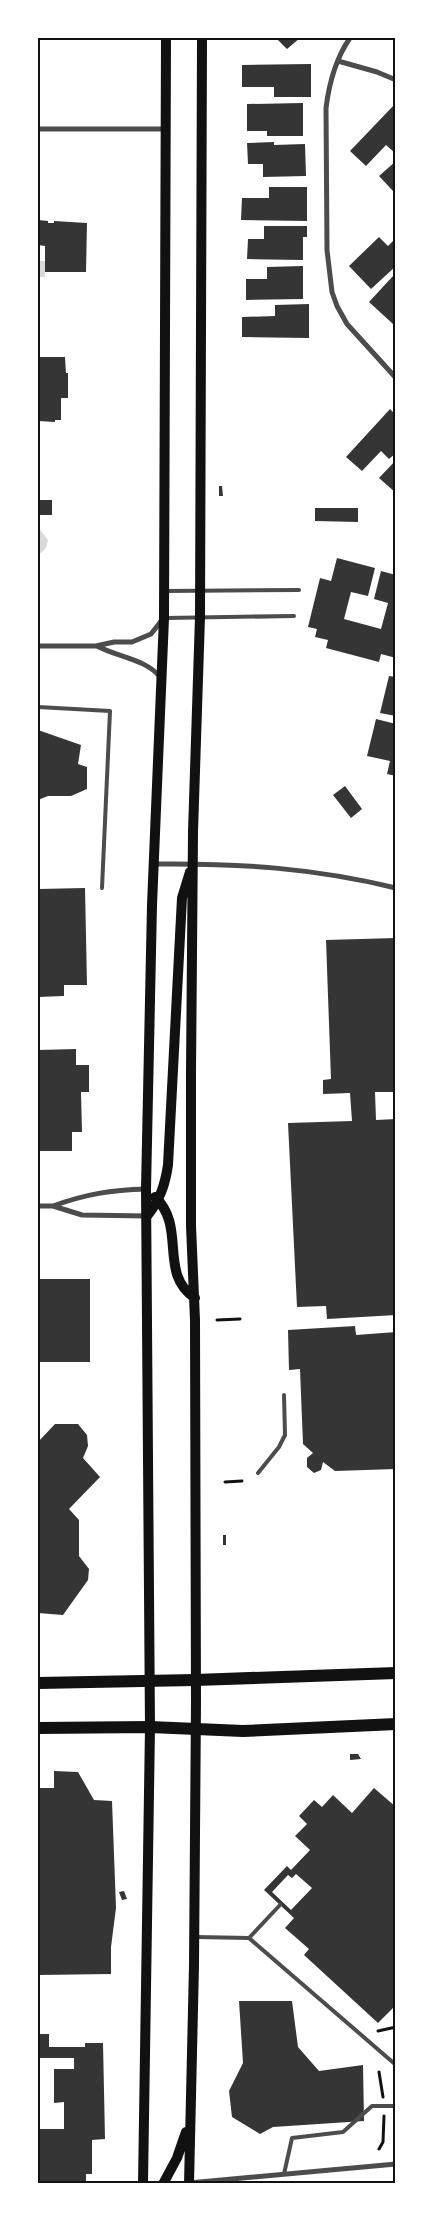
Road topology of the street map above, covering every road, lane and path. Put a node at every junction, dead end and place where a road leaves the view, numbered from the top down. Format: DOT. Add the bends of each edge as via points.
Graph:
graph roads {
  1 [pos="166,38"];
  2 [pos="202,38"];
  3 [pos="350,38"];
  4 [pos="338,62"];
  5 [pos="396,80"];
  6 [pos="38,129"];
  7 [pos="166,129"];
  8 [pos="396,378"];
  9 [pos="299,590"];
  10 [pos="164,591"];
  11 [pos="201,591"];
  12 [pos="294,616"];
  13 [pos="200,617"];
  14 [pos="164,618"];
  15 [pos="38,646"];
  16 [pos="96,646"];
  17 [pos="161,679"];
  18 [pos="38,708"];
  19 [pos="154,864"];
  20 [pos="193,864"];
  21 [pos="102,888"];
  22 [pos="396,888"];
  23 [pos="146,1189"];
  24 [pos="159,1200"];
  25 [pos="38,1206"];
  26 [pos="52,1206"];
  27 [pos="146,1216"];
  28 [pos="195,1298"];
  29 [pos="218,1320"];
  30 [pos="240,1320"];
  31 [pos="284,1394"];
  32 [pos="258,1473"];
  33 [pos="242,1481"];
  34 [pos="224,1482"];
  35 [pos="396,1673"];
  36 [pos="195,1680"];
  37 [pos="150,1682"];
  38 [pos="38,1683"];
  39 [pos="396,1724"];
  40 [pos="150,1727"];
  41 [pos="38,1728"];
  42 [pos="195,1729"];
  43 [pos="280,1904"];
  44 [pos="194,1937"];
  45 [pos="249,1938"];
  46 [pos="396,2027"];
  47 [pos="378,2031"];
  48 [pos="396,2065"];
  49 [pos="396,2106"];
  50 [pos="189,2123"];
  51 [pos="396,2164"];
  52 [pos="284,2174"];
  53 [pos="143,2184"];
  54 [pos="163,2184"];
  55 [pos="189,2184"];
  1 -- 7 [label="main road"];
  2 -- 11 [label="main road"];
  3 -- 4 [label="street"];
  4 -- 5 [label="street"];
  4 -- 8 [label="street" via="326,108 329,273 337,306 347,324"];
  6 -- 7 [label="street"];
  7 -- 10 [label="main road"];
  9 -- 11 [label="lane"];
  10 -- 11 [label="lane"];
  10 -- 14 [label="main road"];
  11 -- 13 [label="main road"];
  12 -- 13 [label="lane"];
  13 -- 14 [label="lane"];
  13 -- 20 [label="main road"];
  14 -- 16 [label="street" via="151,634 132,642"];
  14 -- 17 [label="main road"];
  15 -- 16 [label="street"];
  16 -- 17 [label="street" via="148,665"];
  17 -- 19 [label="main road"];
  18 -- 21 [label="lane" via="110,711"];
  19 -- 20 [label="street"];
  19 -- 23 [label="main road"];
  20 -- 22 [label="street" via="305,870"];
  20 -- 24 [label="main road" via="182,898 170,1149"];
  20 -- 28 [label="main road" via="191,1226"];
  23 -- 24 [label="main road"];
  23 -- 26 [label="street" via="99,1192"];
  23 -- 27 [label="main road"];
  24 -- 27 [label="main road"];
  24 -- 28 [label="main road" via="172,1228 176,1276 185,1292"];
  25 -- 26 [label="street"];
  26 -- 27 [label="street" via="82,1215"];
  27 -- 37 [label="main road"];
  28 -- 36 [label="main road"];
  29 -- 30 [label="path"];
  31 -- 32 [label="lane" via="285,1435"];
  33 -- 34 [label="path"];
  35 -- 36 [label="main road"];
  36 -- 37 [label="main road"];
  36 -- 42 [label="main road"];
  37 -- 38 [label="main road"];
  37 -- 40 [label="main road"];
  39 -- 42 [label="main road" via="243,1732"];
  40 -- 41 [label="main road"];
  40 -- 42 [label="main road"];
  40 -- 53 [label="main road"];
  42 -- 44 [label="main road"];
  43 -- 45 [label="lane"];
  44 -- 45 [label="lane"];
  44 -- 50 [label="main road"];
  45 -- 48 [label="lane"];
  46 -- 47 [label="path"];
  49 -- 52 [label="lane" via="372,2106 343,2132 292,2138"];
  50 -- 54 [label="main road" via="177,2158"];
  50 -- 55 [label="main road"];
  51 -- 52 [label="street"];
  52 -- 55 [label="street"];
}
